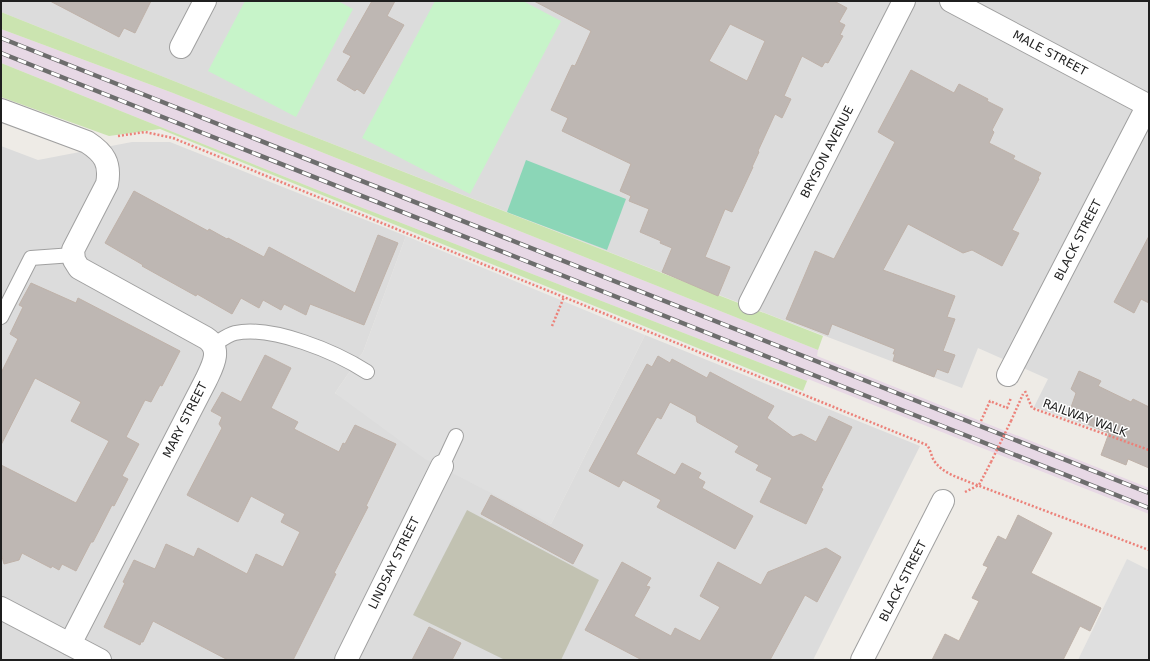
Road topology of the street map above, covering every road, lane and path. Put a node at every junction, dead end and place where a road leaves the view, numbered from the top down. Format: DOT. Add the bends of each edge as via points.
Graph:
graph roads {
  1 [pos="205,1"];
  2 [pos="904,1"];
  3 [pos="951,1"];
  4 [pos="180,47"];
  5 [pos="1148,105"];
  6 [pos="1,110"];
  7 [pos="97,149"];
  8 [pos="73,255"];
  9 [pos="564,297"];
  10 [pos="750,303"];
  11 [pos="1,317"];
  12 [pos="552,326"];
  13 [pos="214,345"];
  14 [pos="367,372"];
  15 [pos="1010,385"];
  16 [pos="1025,391"];
  17 [pos="1021,399"];
  18 [pos="981,421"];
  19 [pos="456,436"];
  20 [pos="1149,450"];
  21 [pos="442,466"];
  22 [pos="979,485"];
  23 [pos="943,501"];
  24 [pos="1149,550"];
  25 [pos="1,608"];
  26 [pos="70,644"];
  27 [pos="100,660"];
  28 [pos="346,660"];
  29 [pos="862,660"];
  1 -- 4 [label="street"];
  2 -- 10 [label="street, BRYSON AVENUE"];
  3 -- 5 [label="street, MALE STREET"];
  5 -- 15 [label="street, BLACK STREET"];
  6 -- 7 [label="street" via="69,134"];
  7 -- 8 [label="street" via="107,165 107,184 75,245"];
  7 -- 9 [label="path" via="118,136 131,134 145,132 173,138"];
  8 -- 11 [label="lane" via="31,258"];
  8 -- 13 [label="street" via="82,271 196,332"];
  9 -- 12 [label="path"];
  9 -- 22 [label="path" via="926,445 934,461 942,469"];
  13 -- 14 [label="lane" via="236,333 267,333 316,346 350,361"];
  13 -- 26 [label="street, MARY STREET" via="215,359 206,380"];
  15 -- 18 [label="path" via="1007,408 990,401"];
  16 -- 20 [label="path, RAILWAY WALK" via="1032,408"];
  17 -- 22 [label="path, bridge"];
  19 -- 21 [label="lane"];
  21 -- 28 [label="street, LINDSAY STREET"];
  22 -- 24 [label="path"];
  23 -- 29 [label="street, BLACK STREET"];
  25 -- 26 [label="street"];
  26 -- 27 [label="street"];
}
